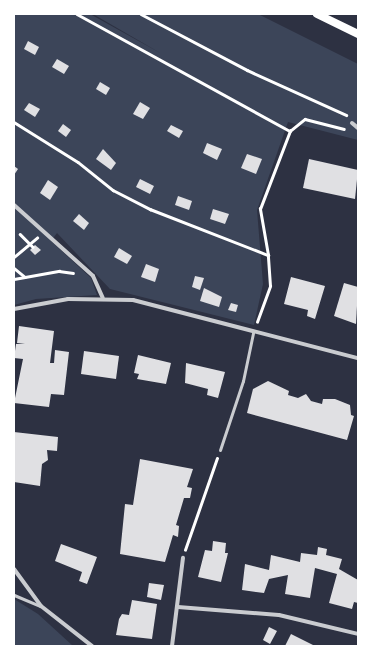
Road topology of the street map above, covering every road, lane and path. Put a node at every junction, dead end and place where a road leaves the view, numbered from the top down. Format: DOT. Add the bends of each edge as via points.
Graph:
graph roads {
  1 [pos="77,14"];
  2 [pos="141,14"];
  3 [pos="317,14"];
  4 [pos="358,34"];
  5 [pos="14,122"];
  6 [pos="352,123"];
  7 [pos="358,128"];
  8 [pos="290,131"];
  9 [pos="14,205"];
  10 [pos="45,231"];
  11 [pos="20,234"];
  12 [pos="30,243"];
  13 [pos="33,247"];
  14 [pos="268,255"];
  15 [pos="14,257"];
  16 [pos="14,268"];
  17 [pos="93,276"];
  18 [pos="25,278"];
  19 [pos="14,279"];
  20 [pos="103,298"];
  21 [pos="14,309"];
  22 [pos="253,333"];
  23 [pos="358,358"];
  24 [pos="220,450"];
  25 [pos="183,558"];
  26 [pos="14,569"];
  27 [pos="14,595"];
  28 [pos="41,606"];
  29 [pos="178,607"];
  30 [pos="358,634"];
  31 [pos="92,646"];
  32 [pos="172,646"];
  1 -- 8 [label="path"];
  2 -- 6 [label="path" via="293,92 349,116"];
  3 -- 4 [label="main road"];
  5 -- 14 [label="path" via="78,162 113,190 150,209"];
  6 -- 7 [label="street"];
  6 -- 8 [label="path" via="346,129 305,119"];
  8 -- 14 [label="path" via="260,209"];
  9 -- 10 [label="street"];
  10 -- 12 [label="path"];
  10 -- 17 [label="street"];
  11 -- 12 [label="path"];
  12 -- 13 [label="path"];
  12 -- 15 [label="path"];
  14 -- 22 [label="path" via="270,286"];
  16 -- 18 [label="path"];
  17 -- 18 [label="path" via="59,271"];
  17 -- 20 [label="street"];
  18 -- 19 [label="path"];
  20 -- 21 [label="street" via="68,299"];
  20 -- 22 [label="street" via="133,300"];
  22 -- 23 [label="street"];
  22 -- 24 [label="lane" via="243,381"];
  24 -- 25 [label="path"];
  25 -- 29 [label="street"];
  26 -- 28 [label="street"];
  27 -- 28 [label="lane"];
  28 -- 31 [label="street"];
  29 -- 30 [label="street" via="279,615"];
  29 -- 32 [label="street"];
}
